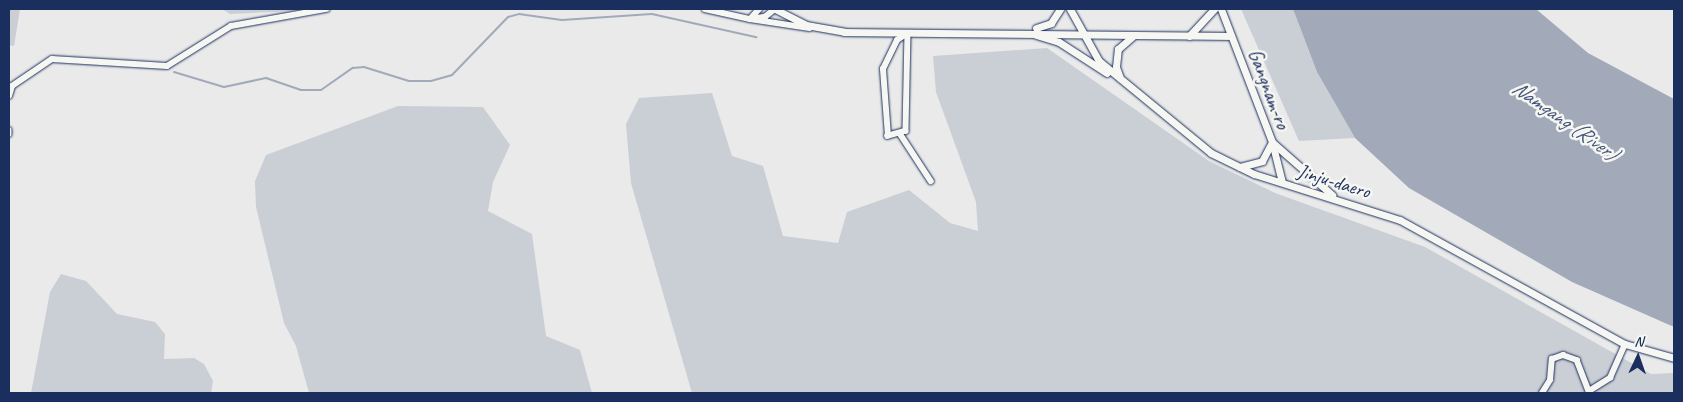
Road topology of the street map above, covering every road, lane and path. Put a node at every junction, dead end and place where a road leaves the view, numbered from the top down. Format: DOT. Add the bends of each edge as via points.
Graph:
graph roads {
  1 [pos="326,9"];
  2 [pos="705,9"];
  3 [pos="759,9"];
  4 [pos="775,9"];
  5 [pos="1060,9"];
  6 [pos="1070,9"];
  7 [pos="1214,9"];
  8 [pos="1221,9"];
  9 [pos="750,19"];
  10 [pos="1013,31"];
  11 [pos="844,32"];
  12 [pos="908,33"];
  13 [pos="1081,34"];
  14 [pos="1135,35"];
  15 [pos="1189,36"];
  16 [pos="1231,36"];
  17 [pos="1126,87"];
  18 [pos="9,96"];
  19 [pos="901,135"];
  20 [pos="1272,142"];
  21 [pos="1240,168"];
  22 [pos="931,181"];
  23 [pos="1282,182"];
  24 [pos="1336,199"];
  25 [pos="1625,344"];
  26 [pos="1674,358"];
  27 [pos="1542,393"];
  1 -- 18 [label="street" via="231,26 167,66 52,60 12,86"];
  2 -- 9 [label="street"];
  3 -- 9 [label="street"];
  4 -- 9 [label="street" via="764,17"];
  4 -- 11 [label="street" via="806,25"];
  5 -- 10 [label="street" via="1043,28"];
  6 -- 13 [label="street, Jinju-daero"];
  7 -- 15 [label="street"];
  8 -- 16 [label="street, Gangnam-ro"];
  9 -- 11 [label="street"];
  10 -- 12 [label="street"];
  10 -- 13 [label="street"];
  10 -- 17 [label="street" via="1059,42"];
  11 -- 12 [label="street"];
  12 -- 19 [label="street" via="906,131"];
  12 -- 19 [label="street" via="897,40 883,69 888,136"];
  13 -- 14 [label="street"];
  13 -- 17 [label="street, Jinju-daero"];
  14 -- 15 [label="street"];
  14 -- 17 [label="street" via="1121,42 1116,57"];
  15 -- 16 [label="street"];
  16 -- 20 [label="street, Gangnam-ro"];
  17 -- 21 [label="street, Jinju-daero" via="1211,153"];
  19 -- 22 [label="street"];
  20 -- 21 [label="street" via="1262,161"];
  20 -- 23 [label="street, Gangnam-ro"];
  20 -- 24 [label="street"];
  21 -- 23 [label="street, Jinju-daero"];
  23 -- 24 [label="street, Jinju-daero"];
  24 -- 25 [label="street, Jinju-daero" via="1376,210 1425,233"];
  25 -- 26 [label="street, Jinju-daero"];
  25 -- 27 [label="street" via="1610,378 1589,391 1577,360 1562,355 1552,359 1550,380"];
}
